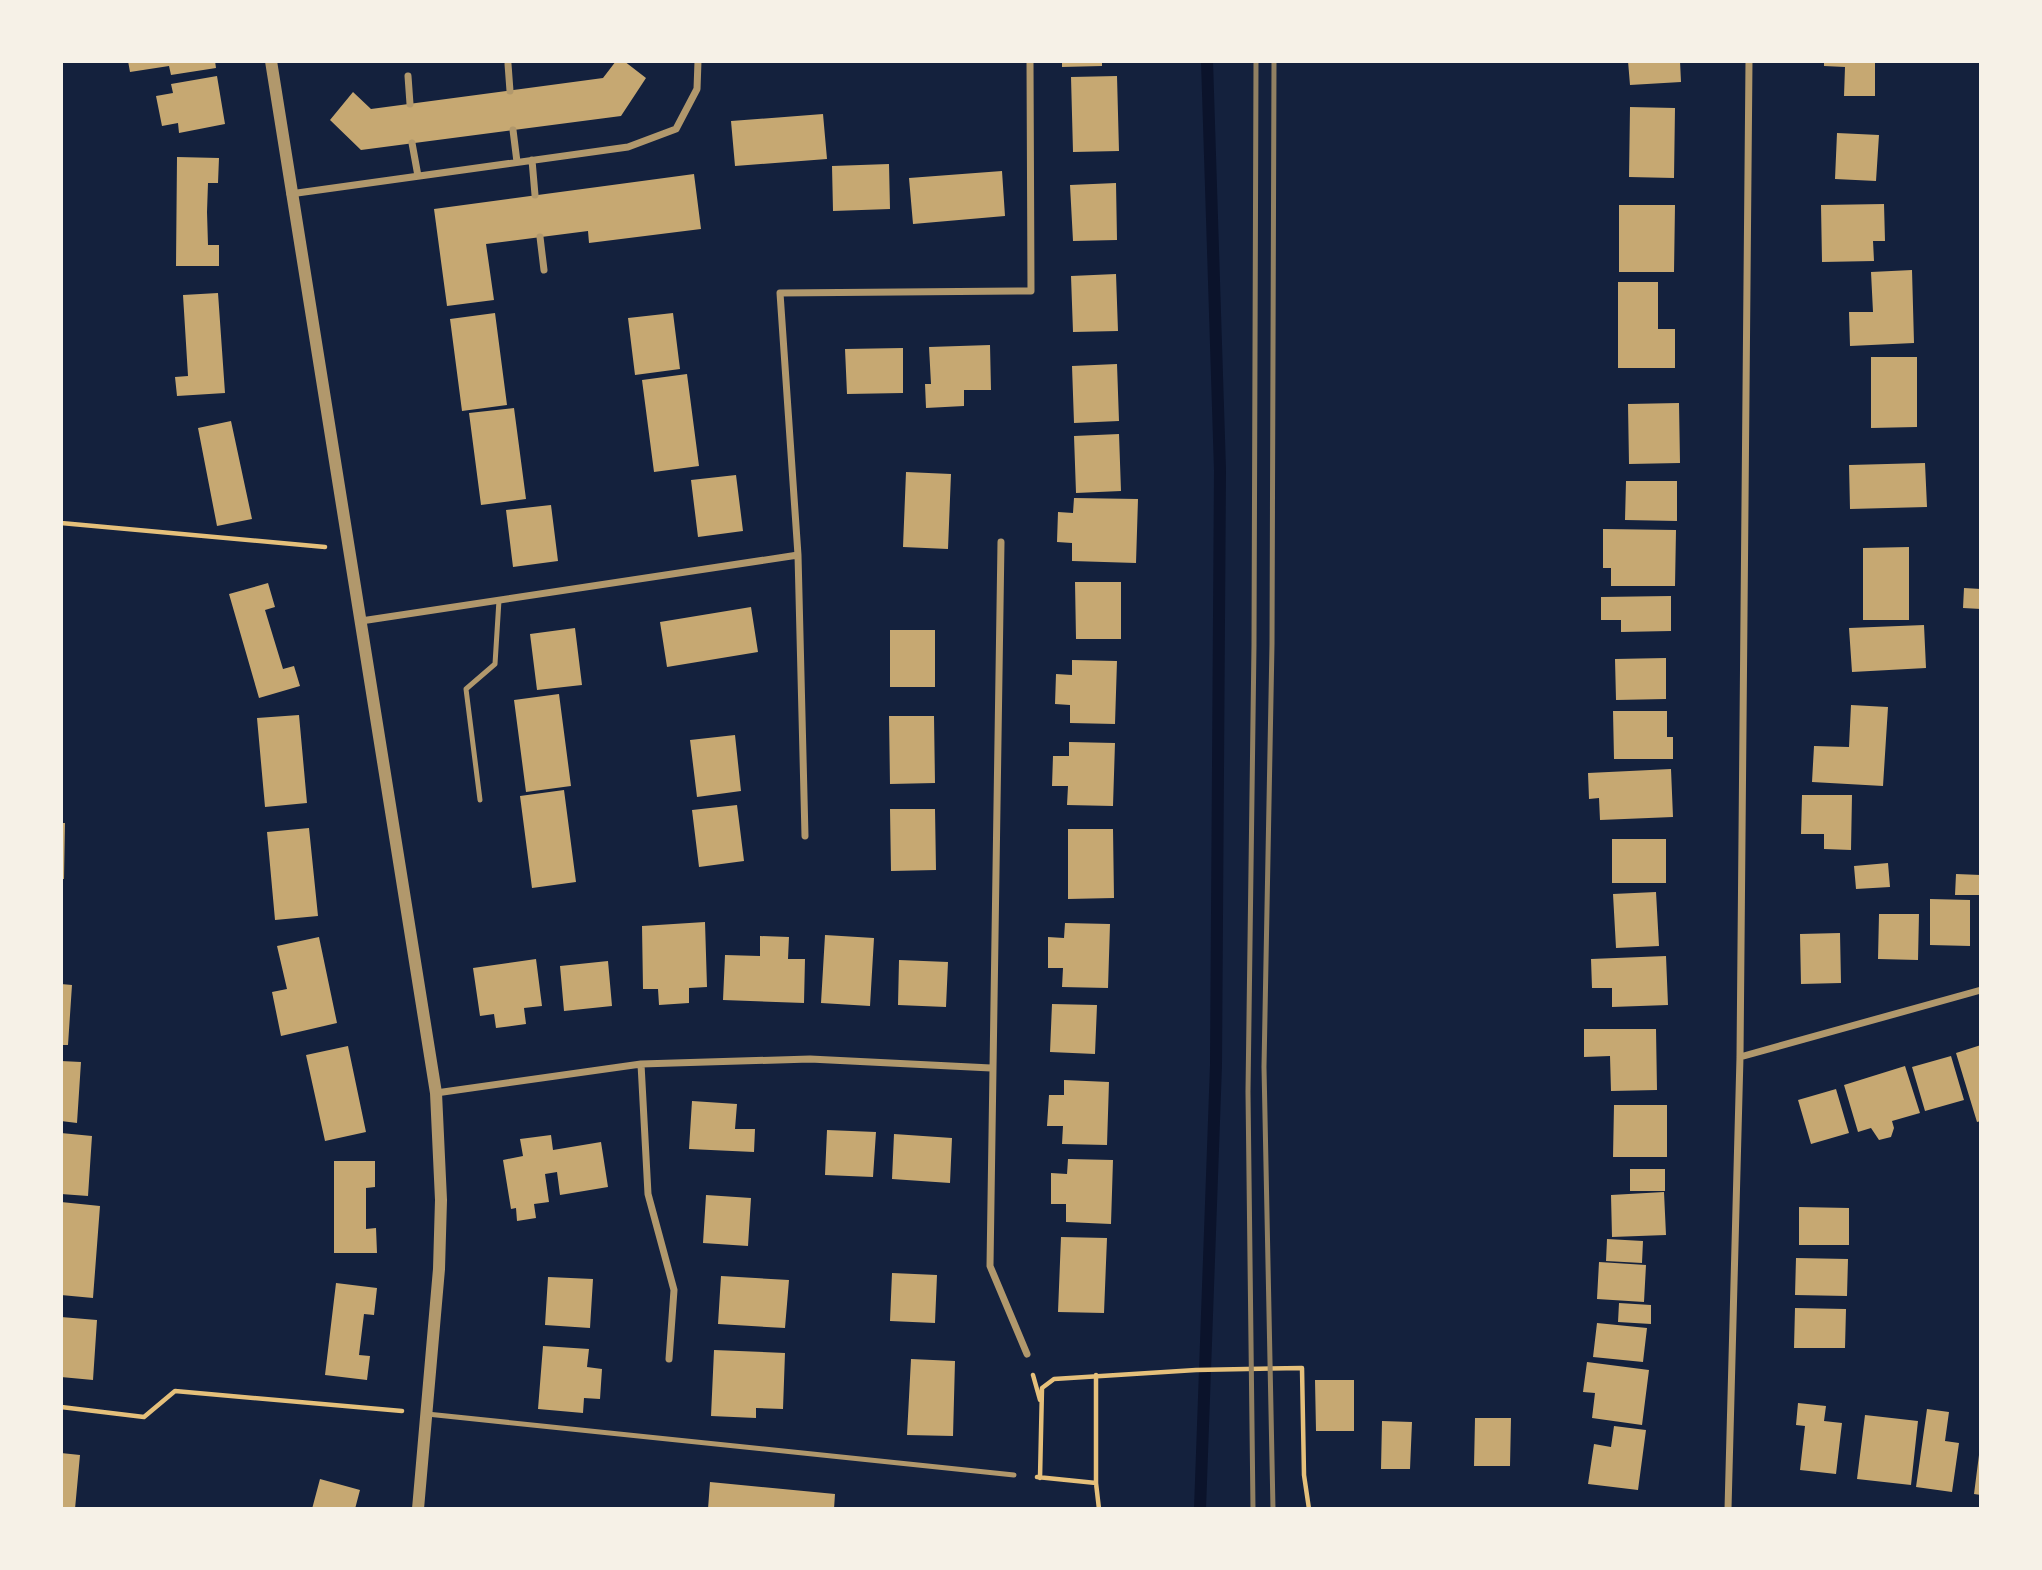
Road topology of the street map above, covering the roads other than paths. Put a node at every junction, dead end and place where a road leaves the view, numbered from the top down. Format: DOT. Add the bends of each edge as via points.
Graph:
graph roads {
  1 [pos="271,61"];
  2 [pos="698,61"];
  3 [pos="1030,61"];
  4 [pos="1749,61"];
  5 [pos="508,64"];
  6 [pos="408,76"];
  7 [pos="510,91"];
  8 [pos="410,104"];
  9 [pos="513,130"];
  10 [pos="412,143"];
  11 [pos="532,160"];
  12 [pos="517,162"];
  13 [pos="418,176"];
  14 [pos="290,194"];
  15 [pos="535,195"];
  16 [pos="540,237"];
  17 [pos="544,270"];
  18 [pos="1001,542"];
  19 [pos="798,555"];
  20 [pos="499,600"];
  21 [pos="361,621"];
  22 [pos="480,800"];
  23 [pos="806,836"];
  24 [pos="1981,990"];
  25 [pos="1740,1057"];
  26 [pos="641,1064"];
  27 [pos="991,1068"];
  28 [pos="436,1093"];
  29 [pos="1027,1354"];
  30 [pos="669,1359"];
  31 [pos="427,1414"];
  32 [pos="1014,1475"];
  33 [pos="418,1509"];
  34 [pos="1728,1509"];
  1 -- 14 [label="street"];
  2 -- 11 [label="street" via="697,89 676,129 628,147"];
  3 -- 19 [label="street" via="1031,292 780,293"];
  4 -- 25 [label="street"];
  5 -- 7 [label="street"];
  6 -- 8 [label="street"];
  9 -- 12 [label="street"];
  10 -- 13 [label="street"];
  11 -- 12 [label="street"];
  11 -- 15 [label="street"];
  12 -- 13 [label="street"];
  13 -- 14 [label="street"];
  14 -- 21 [label="street"];
  16 -- 17 [label="street"];
  18 -- 27 [label="street"];
  19 -- 20 [label="street"];
  19 -- 23 [label="street"];
  20 -- 21 [label="street"];
  20 -- 22 [label="lane" via="495,664 466,689"];
  21 -- 28 [label="street"];
  24 -- 25 [label="street"];
  25 -- 34 [label="street"];
  26 -- 27 [label="street" via="810,1059"];
  26 -- 28 [label="street"];
  26 -- 30 [label="street" via="648,1194 674,1290"];
  27 -- 29 [label="street" via="990,1266"];
  28 -- 31 [label="street" via="441,1213"];
  31 -- 32 [label="lane"];
  31 -- 33 [label="street"];
}
